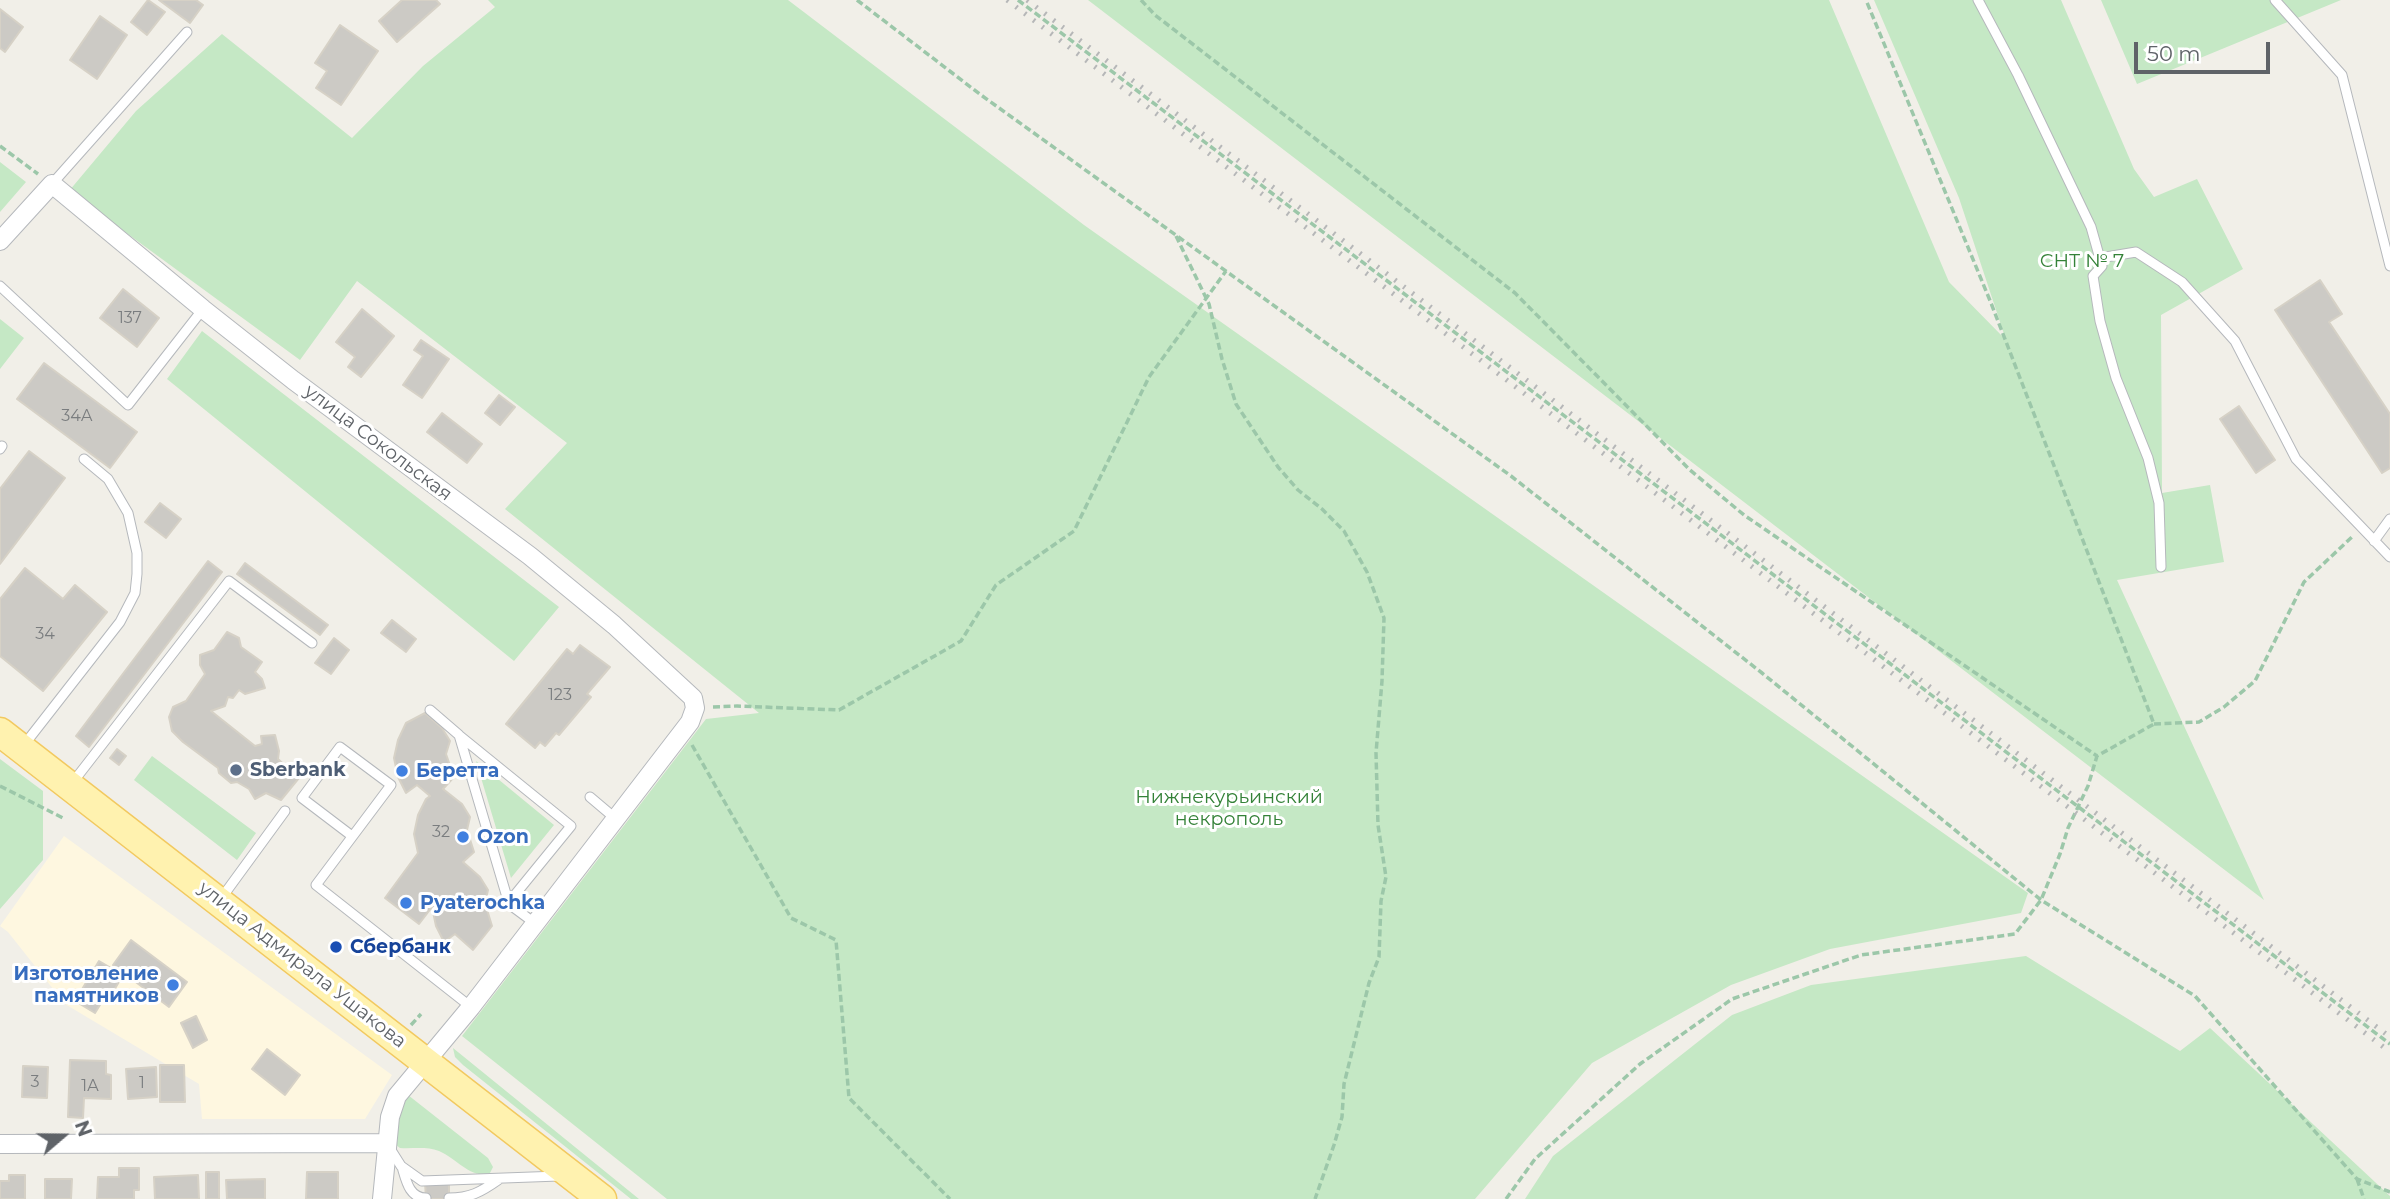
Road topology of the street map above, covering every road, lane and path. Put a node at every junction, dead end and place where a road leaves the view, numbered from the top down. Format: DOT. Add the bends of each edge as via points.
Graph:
graph roads {
  1 [pos="857,0"];
  2 [pos="1018,0"];
  3 [pos="1866,0"];
  4 [pos="1978,0"];
  5 [pos="2275,0"];
  6 [pos="1142,1"];
  7 [pos="187,32"];
  8 [pos="0,146"];
  9 [pos="52,184"];
  10 [pos="1175,234"];
  11 [pos="0,242"];
  12 [pos="2100,258"];
  13 [pos="2390,266"];
  14 [pos="1226,271"];
  15 [pos="0,286"];
  16 [pos="1207,299"];
  17 [pos="203,310"];
  18 [pos="84,458"];
  19 [pos="2390,519"];
  20 [pos="2374,541"];
  21 [pos="2390,557"];
  22 [pos="2161,567"];
  23 [pos="312,643"];
  24 [pos="695,708"];
  25 [pos="430,710"];
  26 [pos="2154,724"];
  27 [pos="684,731"];
  28 [pos="459,735"];
  29 [pos="11,740"];
  30 [pos="2097,756"];
  31 [pos="0,786"];
  32 [pos="70,786"];
  33 [pos="590,797"];
  34 [pos="2078,807"];
  35 [pos="285,811"];
  36 [pos="63,818"];
  37 [pos="616,819"];
  38 [pos="352,836"];
  39 [pos="2041,900"];
  40 [pos="219,901"];
  41 [pos="509,902"];
  42 [pos="536,924"];
  43 [pos="471,1007"];
  44 [pos="421,1014"];
  45 [pos="408,1028"];
  46 [pos="2390,1044"];
  47 [pos="427,1062"];
  48 [pos="386,1143"];
  49 [pos="0,1144"];
  50 [pos="401,1166"];
  51 [pos="571,1176"];
  52 [pos="2357,1179"];
  53 [pos="498,1180"];
  54 [pos="2390,1192"];
  55 [pos="411,1194"];
  56 [pos="426,1198"];
  57 [pos="449,1198"];
  58 [pos="382,1199"];
  59 [pos="465,1199"];
  60 [pos="603,1199"];
  61 [pos="950,1199"];
  62 [pos="1315,1199"];
  63 [pos="1506,1199"];
  64 [pos="2364,1199"];
  1 -- 10 [label="path"];
  2 -- 34 [label="path"];
  3 -- 26 [label="path" via="1991,303"];
  4 -- 12 [label="lane" via="2091,227"];
  5 -- 13 [label="lane" via="2342,75"];
  6 -- 30 [label="path" via="1515,293 1690,470 1744,515"];
  7 -- 9 [label="lane"];
  8 -- 9 [label="path"];
  9 -- 11 [label="street"];
  9 -- 17 [label="street, улица Сокольская"];
  10 -- 14 [label="path"];
  10 -- 16 [label="path"];
  12 -- 20 [label="lane" via="2136,253 2182,282 2235,341 2296,459"];
  12 -- 22 [label="lane" via="2102,266 2093,276 2100,321 2116,378 2148,458 2159,503"];
  14 -- 16 [label="path"];
  14 -- 39 [label="path" via="1522,485"];
  15 -- 17 [label="lane" via="128,405"];
  16 -- 24 [label="path" via="1149,377 1074,531 996,585 961,641 839,710"];
  16 -- 62 [label="path" via="1236,404 1278,467 1343,531 1367,572 1384,618 1376,753 1385,877 1379,957 1344,1084 1342,1117"];
  17 -- 24 [label="street, улица Сокольская" via="530,556 691,694"];
  18 -- 29 [label="lane" via="108,479 128,513 137,553 135,593 120,622"];
  19 -- 20 [label="lane"];
  20 -- 21 [label="lane"];
  20 -- 26 [label="path" via="2355,534 2304,582 2255,681 2224,707 2199,722"];
  23 -- 32 [label="lane" via="229,581"];
  24 -- 27 [label="street"];
  25 -- 28 [label="lane"];
  26 -- 30 [label="path"];
  27 -- 37 [label="street"];
  27 -- 61 [label="path" via="791,918 836,940 849,1098"];
  28 -- 41 [label="lane"];
  28 -- 41 [label="lane" via="570,827"];
  29 -- 32 [label="main road, улица Адмирала Ушакова"];
  30 -- 34 [label="path"];
  31 -- 36 [label="path"];
  32 -- 40 [label="main road, улица Адмирала Ушакова"];
  33 -- 37 [label="lane"];
  34 -- 39 [label="path"];
  34 -- 46 [label="path"];
  35 -- 40 [label="lane"];
  37 -- 42 [label="street"];
  38 -- 38 [label="lane" via="391,785 340,747 302,798"];
  38 -- 43 [label="lane" via="316,885"];
  39 -- 52 [label="path" via="2195,996"];
  39 -- 63 [label="path" via="2015,934 1861,954 1732,999 1640,1065 1535,1159"];
  40 -- 47 [label="main road, улица Адмирала Ушакова"];
  41 -- 42 [label="lane"];
  42 -- 43 [label="street"];
  43 -- 47 [label="street"];
  44 -- 45 [label="path"];
  47 -- 48 [label="street" via="397,1096"];
  47 -- 51 [label="main road, улица Адмирала Ушакова"];
  48 -- 49 [label="street"];
  48 -- 50 [label="lane"];
  48 -- 58 [label="street"];
  50 -- 53 [label="lane" via="422,1181"];
  50 -- 55 [label="lane"];
  51 -- 53 [label="lane"];
  51 -- 60 [label="main road, улица Адмирала Ушакова"];
  52 -- 54 [label="path"];
  52 -- 64 [label="path"];
  53 -- 59 [label="lane"];
  55 -- 56 [label="lane"];
  57 -- 59 [label="lane"];
}
